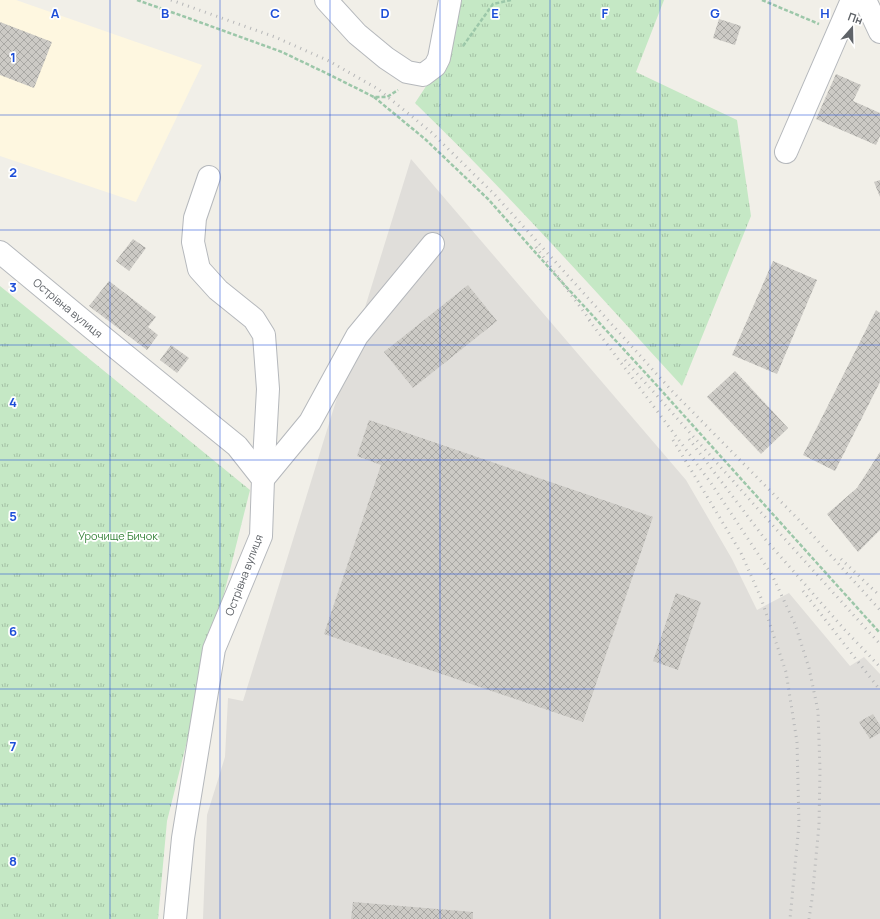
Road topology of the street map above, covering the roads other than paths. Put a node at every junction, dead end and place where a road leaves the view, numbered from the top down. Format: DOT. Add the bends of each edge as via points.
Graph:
graph roads {
  1 [pos="326,0"];
  2 [pos="450,0"];
  3 [pos="852,0"];
  4 [pos="865,0"];
  5 [pos="880,32"];
  6 [pos="786,152"];
  7 [pos="209,177"];
  8 [pos="433,244"];
  9 [pos="0,252"];
  10 [pos="263,479"];
  11 [pos="175,919"];
  1 -- 2 [label="street" via="357,34 386,58 406,72 423,75 435,66 439,58"];
  3 -- 6 [label="street"];
  4 -- 5 [label="street"];
  7 -- 10 [label="street" via="195,218 193,242 199,269 218,290 254,319 264,335 268,389"];
  8 -- 10 [label="street" via="358,336 310,422"];
  9 -- 10 [label="street, Острівна вулиця" via="237,446"];
  10 -- 11 [label="street, Острівна вулиця" via="261,536 214,649 183,838"];
}
